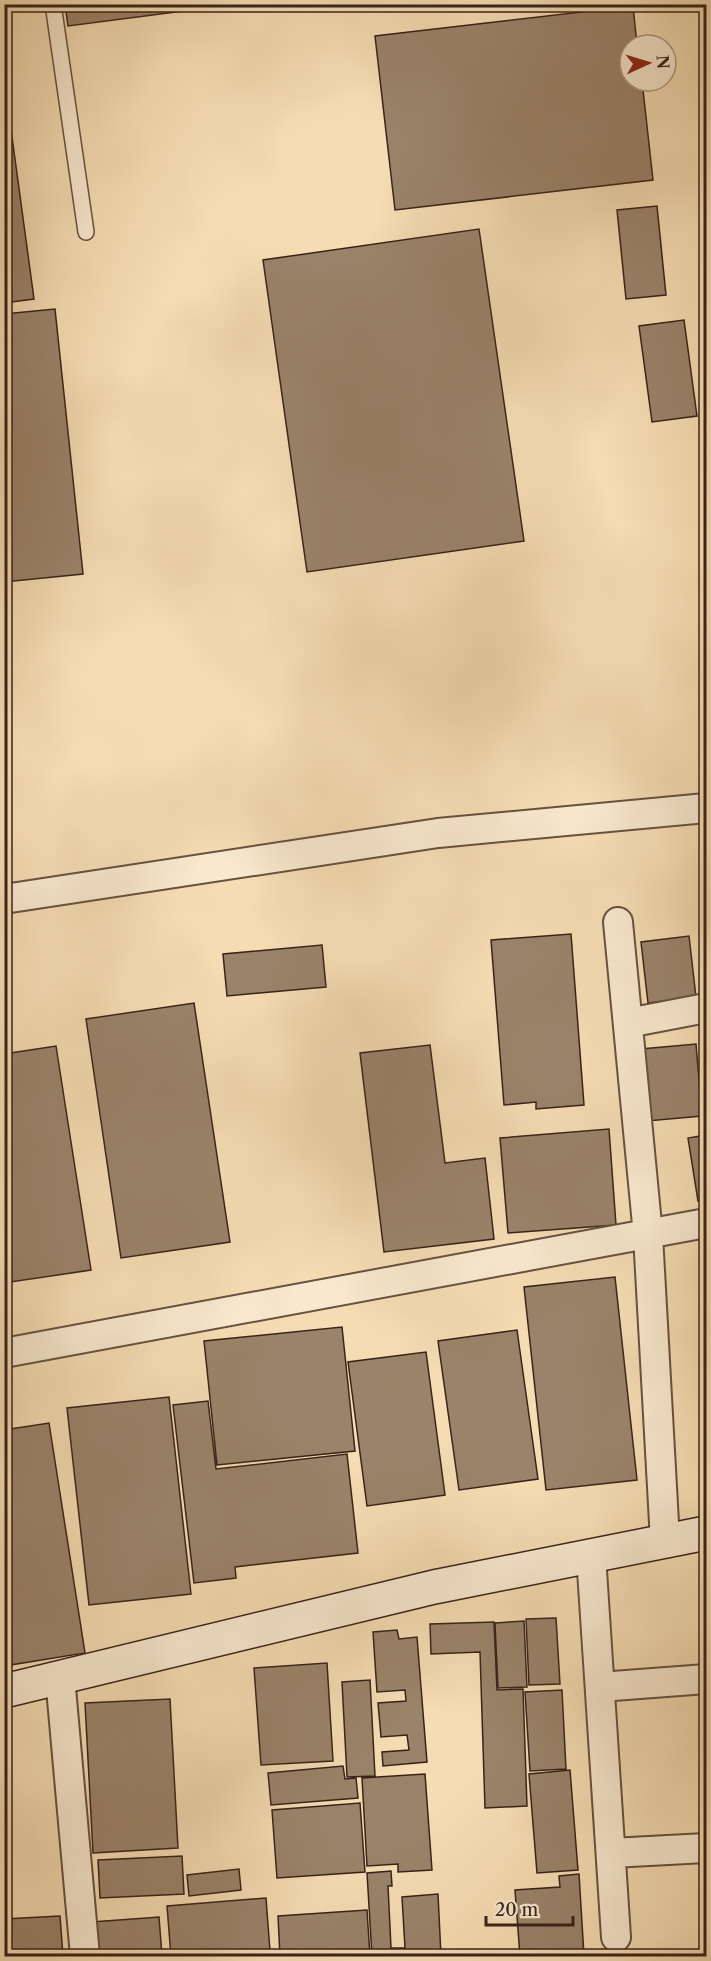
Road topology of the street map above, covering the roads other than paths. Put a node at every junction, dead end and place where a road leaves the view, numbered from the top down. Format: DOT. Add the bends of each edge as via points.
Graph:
graph roads {
  1 [pos="53,4"];
  2 [pos="86,232"];
  3 [pos="706,808"];
  4 [pos="4,899"];
  5 [pos="618,922"];
  6 [pos="706,1008"];
  7 [pos="628,1023"];
  8 [pos="706,1223"];
  9 [pos="648,1235"];
  10 [pos="4,1353"];
  11 [pos="706,1533"];
  12 [pos="665,1541"];
  13 [pos="591,1555"];
  14 [pos="60,1677"];
  15 [pos="706,1679"];
  16 [pos="600,1687"];
  17 [pos="4,1691"];
  18 [pos="706,1848"];
  19 [pos="611,1853"];
  20 [pos="616,1937"];
  21 [pos="85,1956"];
  1 -- 2 [label="lane"];
  3 -- 4 [label="street" via="438,833"];
  5 -- 7 [label="street"];
  6 -- 7 [label="street"];
  7 -- 9 [label="street"];
  8 -- 9 [label="street"];
  9 -- 10 [label="street"];
  9 -- 12 [label="street"];
  11 -- 12 [label="street"];
  12 -- 13 [label="street"];
  13 -- 14 [label="street" via="434,1587"];
  13 -- 16 [label="street"];
  14 -- 17 [label="street"];
  14 -- 21 [label="street"];
  15 -- 16 [label="street"];
  16 -- 19 [label="street"];
  18 -- 19 [label="street"];
  19 -- 20 [label="street"];
}
